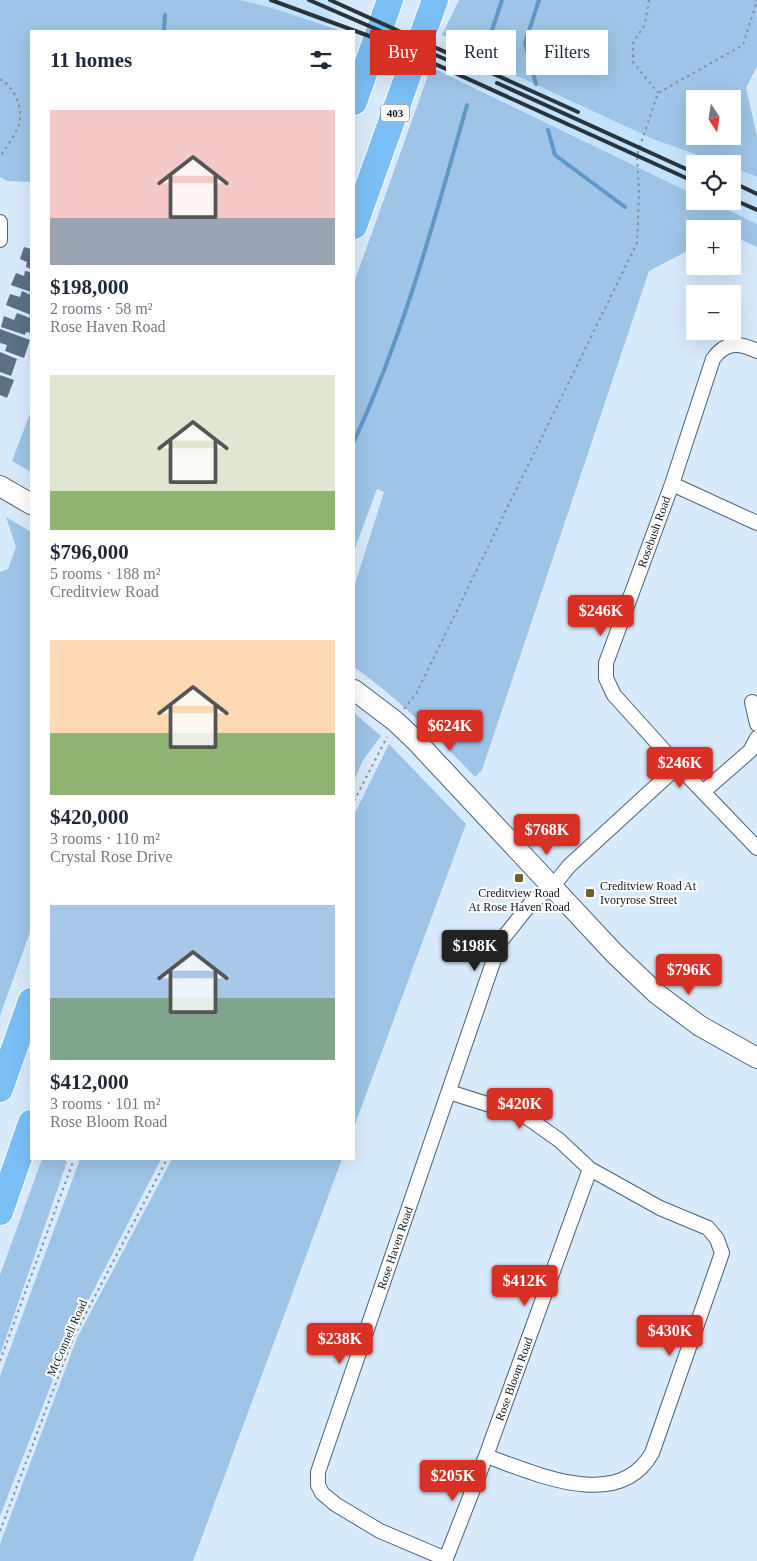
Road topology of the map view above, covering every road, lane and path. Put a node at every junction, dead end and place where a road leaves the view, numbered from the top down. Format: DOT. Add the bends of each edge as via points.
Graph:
graph roads {
  1 [pos="390,0"];
  2 [pos="436,0"];
  3 [pos="649,0"];
  4 [pos="757,0"];
  5 [pos="0,80"];
  6 [pos="658,93"];
  7 [pos="355,99"];
  8 [pos="0,157"];
  9 [pos="0,222"];
  10 [pos="355,223"];
  11 [pos="0,240"];
  12 [pos="757,351"];
  13 [pos="672,484"];
  14 [pos="0,486"];
  15 [pos="30,503"];
  16 [pos="757,522"];
  17 [pos="355,691"];
  18 [pos="752,702"];
  19 [pos="395,721"];
  20 [pos="757,724"];
  21 [pos="757,738"];
  22 [pos="678,766"];
  23 [pos="703,792"];
  24 [pos="355,799"];
  25 [pos="757,848"];
  26 [pos="552,887"];
  27 [pos="30,1004"];
  28 [pos="757,1058"];
  29 [pos="0,1089"];
  30 [pos="450,1092"];
  31 [pos="30,1126"];
  32 [pos="74,1160"];
  33 [pos="166,1160"];
  34 [pos="590,1169"];
  35 [pos="0,1212"];
  36 [pos="0,1361"];
  37 [pos="486,1456"];
  38 [pos="0,1531"];
  39 [pos="446,1560"];
  1 -- 7 [label="highway"];
  2 -- 10 [label="highway, 403"];
  3 -- 6 [label="path" via="645,24 633,42 633,62"];
  4 -- 6 [label="path" via="743,45"];
  5 -- 8 [label="path" via="17,97 20,110 19,126"];
  6 -- 19 [label="path" via="637,155 637,243 416,694"];
  9 -- 11 [label="street"];
  12 -- 13 [label="street, Rosebush Road" via="734,344 720,349 713,360"];
  13 -- 16 [label="street"];
  13 -- 22 [label="street, Rosebush Road" via="606,663 606,678 614,695"];
  14 -- 15 [label="main road"];
  17 -- 19 [label="main road"];
  18 -- 20 [label="street"];
  19 -- 24 [label="path"];
  19 -- 26 [label="main road"];
  21 -- 23 [label="street" via="750,750"];
  22 -- 23 [label="street, Rosebush Road"];
  22 -- 26 [label="street, Rose Haven Road" via="569,866"];
  23 -- 25 [label="street, Rosebush Road"];
  26 -- 28 [label="main road" via="657,994 700,1026"];
  26 -- 30 [label="street, Rose Haven Road" via="531,903 500,942"];
  27 -- 29 [label="highway"];
  30 -- 34 [label="street" via="525,1116 559,1140"];
  30 -- 39 [label="street, Rose Haven Road" via="318,1472 322,1494 335,1504 380,1531"];
  31 -- 35 [label="highway"];
  32 -- 36 [label="path"];
  33 -- 38 [label="path, McConnell Road" via="74,1338"];
  34 -- 37 [label="street, Rose Bloom Road"];
  34 -- 37 [label="street" via="660,1208 708,1228 718,1239 722,1252 652,1453 644,1467 631,1477 610,1483 581,1485 555,1481"];
  37 -- 39 [label="street, Rose Bloom Road"];
}
